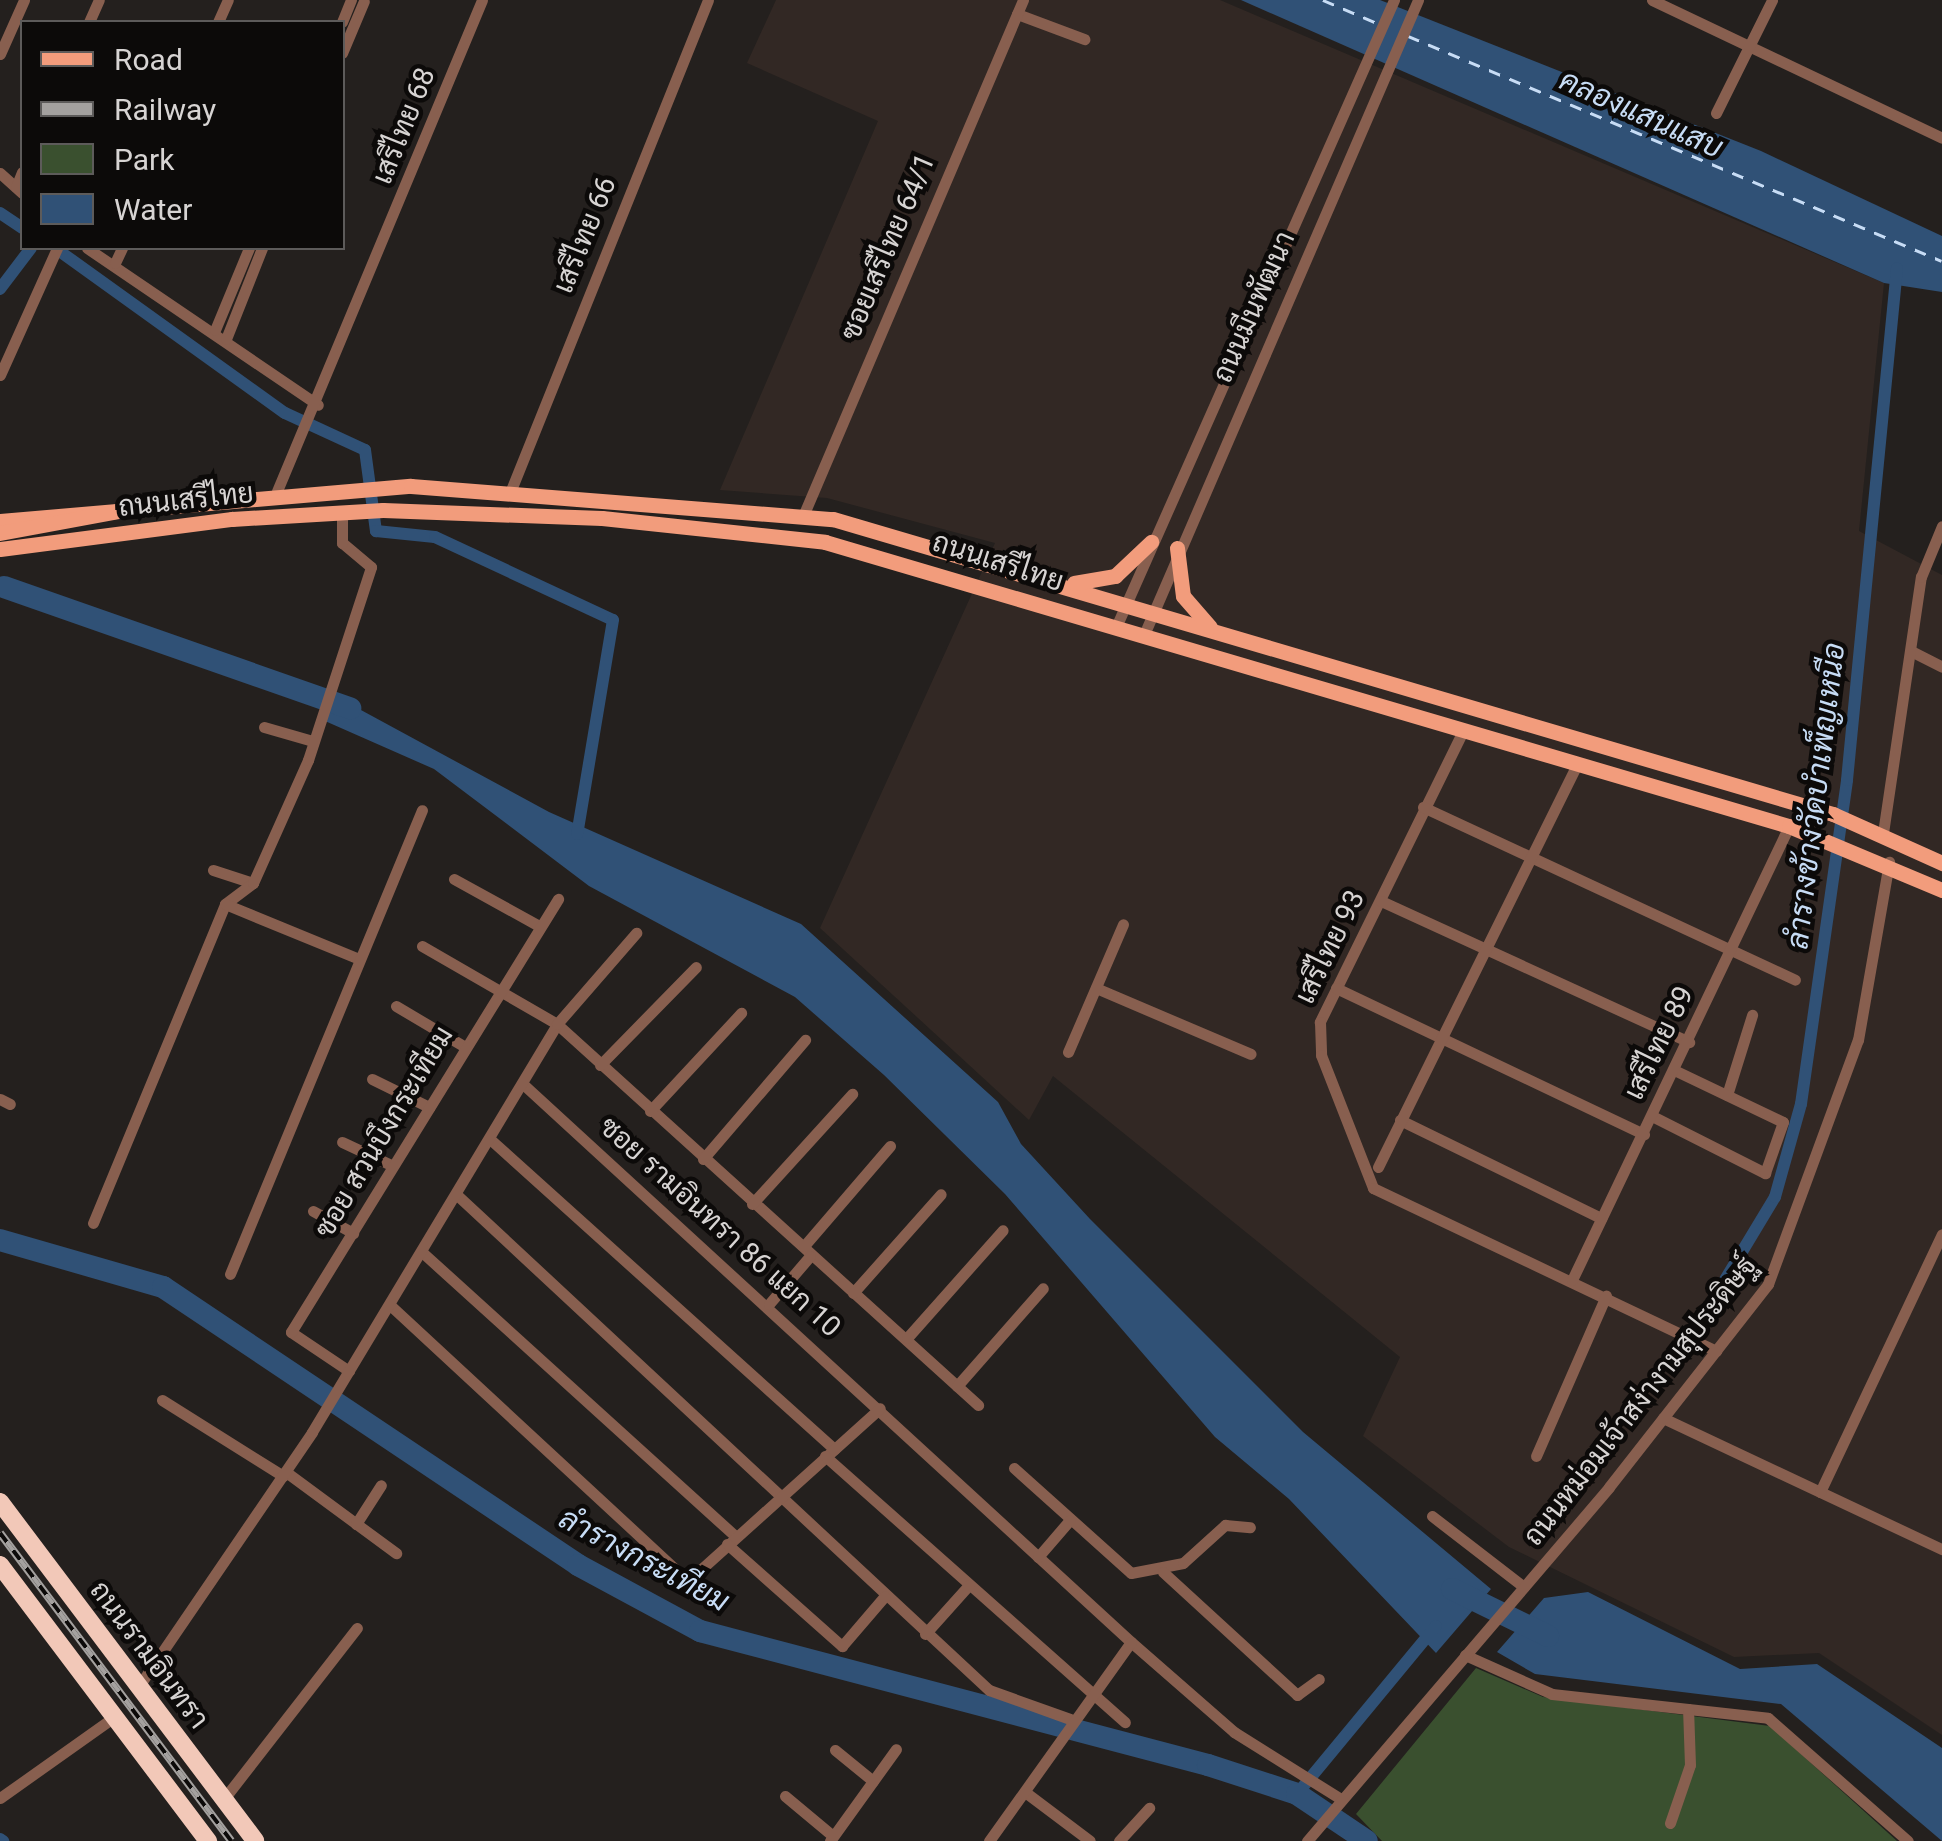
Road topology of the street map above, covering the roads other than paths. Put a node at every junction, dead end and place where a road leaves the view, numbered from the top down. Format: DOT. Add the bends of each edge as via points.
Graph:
graph roads {
  1 [pos="24,0"];
  2 [pos="482,0"];
  3 [pos="708,0"];
  4 [pos="1023,0"];
  5 [pos="1394,0"];
  6 [pos="1418,0"];
  7 [pos="1652,0"];
  8 [pos="1772,0"];
  9 [pos="358,1"];
  10 [pos="1017,14"];
  11 [pos="1084,39"];
  12 [pos="345,42"];
  13 [pos="1748,48"];
  14 [pos="0,54"];
  15 [pos="1716,113"];
  16 [pos="1942,138"];
  17 [pos="0,173"];
  18 [pos="19,190"];
  19 [pos="56,250"];
  20 [pos="91,250"];
  21 [pos="121,250"];
  22 [pos="248,250"];
  23 [pos="261,250"];
  24 [pos="115,263"];
  25 [pos="215,330"];
  26 [pos="226,338"];
  27 [pos="0,374"];
  28 [pos="317,406"];
  29 [pos="511,490"];
  30 [pos="276,491"];
  31 [pos="145,502"];
  32 [pos="345,511"];
  33 [pos="803,516"];
  34 [pos="0,520"];
  35 [pos="1942,526"];
  36 [pos="0,533"];
  37 [pos="1151,542"];
  38 [pos="1178,548"];
  39 [pos="0,549"];
  40 [pos="1060,582"];
  41 [pos="1126,604"];
  42 [pos="1151,612"];
  43 [pos="1116,627"];
  44 [pos="1143,637"];
  45 [pos="1223,637"];
  46 [pos="1911,650"];
  47 [pos="1942,668"];
  48 [pos="264,728"];
  49 [pos="1461,735"];
  50 [pos="309,740"];
  51 [pos="1575,768"];
  52 [pos="1423,807"];
  53 [pos="422,810"];
  54 [pos="1789,826"];
  55 [pos="1882,833"];
  56 [pos="1529,858"];
  57 [pos="1890,862"];
  58 [pos="1942,863"];
  59 [pos="212,870"];
  60 [pos="454,878"];
  61 [pos="253,883"];
  62 [pos="1942,890"];
  63 [pos="558,899"];
  64 [pos="1381,901"];
  65 [pos="225,904"];
  66 [pos="1123,924"];
  67 [pos="540,926"];
  68 [pos="636,933"];
  69 [pos="422,946"];
  70 [pos="1481,950"];
  71 [pos="1730,952"];
  72 [pos="359,960"];
  73 [pos="696,968"];
  74 [pos="1795,980"];
  75 [pos="499,988"];
  76 [pos="1096,988"];
  77 [pos="1336,988"];
  78 [pos="396,1006"];
  79 [pos="741,1013"];
  80 [pos="1752,1015"];
  81 [pos="557,1024"];
  82 [pos="1444,1034"];
  83 [pos="805,1040"];
  84 [pos="1689,1042"];
  85 [pos="466,1047"];
  86 [pos="1068,1052"];
  87 [pos="1251,1054"];
  88 [pos="600,1066"];
  89 [pos="1674,1070"];
  90 [pos="372,1079"];
  91 [pos="524,1084"];
  92 [pos="852,1094"];
  93 [pos="1727,1095"];
  94 [pos="428,1108"];
  95 [pos="650,1111"];
  96 [pos="1652,1116"];
  97 [pos="1400,1120"];
  98 [pos="1644,1134"];
  99 [pos="491,1140"];
  100 [pos="342,1142"];
  101 [pos="890,1146"];
  102 [pos="703,1159"];
  103 [pos="393,1166"];
  104 [pos="1378,1167"];
  105 [pos="941,1194"];
  106 [pos="458,1195"];
  107 [pos="752,1204"];
  108 [pos="313,1212"];
  109 [pos="1601,1218"];
  110 [pos="93,1223"];
  111 [pos="1002,1230"];
  112 [pos="352,1233"];
  113 [pos="1942,1234"];
  114 [pos="807,1251"];
  115 [pos="423,1253"];
  116 [pos="230,1274"];
  117 [pos="1572,1280"];
  118 [pos="1043,1288"];
  119 [pos="853,1293"];
  120 [pos="1606,1296"];
  121 [pos="769,1304"];
  122 [pos="391,1306"];
  123 [pos="907,1338"];
  124 [pos="1716,1351"];
  125 [pos="348,1372"];
  126 [pos="957,1386"];
  127 [pos="162,1400"];
  128 [pos="978,1405"];
  129 [pos="880,1408"];
  130 [pos="1662,1418"];
  131 [pos="829,1453"];
  132 [pos="1536,1456"];
  133 [pos="1014,1468"];
  134 [pos="285,1474"];
  135 [pos="381,1486"];
  136 [pos="1820,1492"];
  137 [pos="783,1496"];
  138 [pos="0,1502"];
  139 [pos="1432,1516"];
  140 [pos="1070,1521"];
  141 [pos="356,1524"];
  142 [pos="1250,1527"];
  143 [pos="731,1540"];
  144 [pos="1942,1550"];
  145 [pos="396,1553"];
  146 [pos="1038,1557"];
  147 [pos="0,1564"];
  148 [pos="1163,1572"];
  149 [pos="968,1585"];
  150 [pos="1521,1591"];
  151 [pos="884,1597"];
  152 [pos="357,1628"];
  153 [pos="924,1634"];
  154 [pos="1131,1642"];
  155 [pos="1465,1655"];
  156 [pos="1319,1679"];
  157 [pos="139,1686"];
  158 [pos="1090,1694"];
  159 [pos="1688,1710"];
  160 [pos="114,1717"];
  161 [pos="1070,1720"];
  162 [pos="1125,1722"];
  163 [pos="896,1749"];
  164 [pos="834,1750"];
  165 [pos="873,1781"];
  166 [pos="1026,1792"];
  167 [pos="786,1796"];
  168 [pos="0,1798"];
  169 [pos="223,1800"];
  170 [pos="1339,1802"];
  171 [pos="1149,1808"];
  172 [pos="1670,1824"];
  173 [pos="832,1838"];
  174 [pos="208,1841"];
  175 [pos="254,1841"];
  176 [pos="989,1841"];
  177 [pos="1090,1841"];
  178 [pos="1119,1841"];
  179 [pos="1306,1841"];
  180 [pos="1908,1841"];
  1 -- 14 [label="street"];
  2 -- 28 [label="street, เสรีไทย 68"];
  3 -- 29 [label="street, เสรีไทย 66"];
  4 -- 10 [label="street, ซอยเสรีไทย 64/1"];
  5 -- 37 [label="street, ถนนมีนพัฒนา"];
  6 -- 38 [label="street, ถนนมีนพัฒนา"];
  7 -- 13 [label="street"];
  8 -- 13 [label="street"];
  9 -- 12 [label="street"];
  10 -- 11 [label="street"];
  10 -- 33 [label="street, ซอยเสรีไทย 64/1"];
  13 -- 15 [label="street"];
  13 -- 16 [label="street"];
  17 -- 18 [label="street"];
  19 -- 27 [label="street"];
  20 -- 24 [label="street"];
  21 -- 24 [label="street"];
  22 -- 25 [label="street"];
  23 -- 26 [label="street"];
  24 -- 25 [label="street"];
  25 -- 26 [label="street"];
  26 -- 28 [label="street"];
  28 -- 30 [label="street, เสรีไทย 68"];
  29 -- 30 [label="main road, ถนนเสรีไทย"];
  29 -- 33 [label="main road, ถนนเสรีไทย"];
  30 -- 31 [label="main road, ถนนเสรีไทย"];
  31 -- 34 [label="main road, ถนนเสรีไทย"];
  31 -- 36 [label="main road"];
  32 -- 39 [label="main road, ถนนเสรีไทย"];
  32 -- 43 [label="main road, ถนนเสรีไทย" via="602,518 825,542"];
  32 -- 50 [label="street" via="342,543 371,567"];
  33 -- 40 [label="main road, ถนนเสรีไทย" via="911,535"];
  35 -- 46 [label="street" via="1921,577"];
  37 -- 40 [label="main road" via="1114,576"];
  37 -- 41 [label="street, ถนนมีนพัฒนา"];
  38 -- 42 [label="street, ถนนมีนพัฒนา"];
  38 -- 45 [label="main road" via="1182,596"];
  40 -- 41 [label="main road, ถนนเสรีไทย"];
  41 -- 42 [label="main road, ถนนเสรีไทย"];
  41 -- 43 [label="street, ถนนมีนพัฒนา"];
  42 -- 44 [label="street, ถนนมีนพัฒนา"];
  42 -- 45 [label="main road, ถนนเสรีไทย"];
  43 -- 44 [label="main road, ถนนเสรีไทย"];
  44 -- 49 [label="main road, ถนนเสรีไทย"];
  45 -- 55 [label="main road, ถนนเสรีไทย"];
  46 -- 47 [label="street"];
  46 -- 55 [label="street"];
  48 -- 50 [label="street"];
  49 -- 51 [label="main road, ถนนเสรีไทย"];
  49 -- 52 [label="street, เสรีไทย 93"];
  50 -- 61 [label="street"];
  51 -- 54 [label="main road, ถนนเสรีไทย"];
  51 -- 56 [label="street"];
  52 -- 56 [label="street"];
  52 -- 64 [label="street, เสรีไทย 93"];
  53 -- 72 [label="street"];
  54 -- 57 [label="main road, ถนนเสรีไทย"];
  54 -- 71 [label="street, เสรีไทย 89"];
  55 -- 58 [label="main road, ถนนเสรีไทย"];
  56 -- 70 [label="street"];
  56 -- 71 [label="street"];
  57 -- 62 [label="main road, ถนนเสรีไทย"];
  57 -- 124 [label="street, ถนนหม่อมเจ้าสง่างามสุประดิษฐ์" via="1858,1040 1816,1172 1782,1260"];
  59 -- 61 [label="street"];
  60 -- 67 [label="street"];
  61 -- 65 [label="street"];
  63 -- 67 [label="street, ซอย สวนบึงกระเทียม"];
  64 -- 70 [label="street"];
  64 -- 77 [label="street, เสรีไทย 93"];
  65 -- 72 [label="street"];
  65 -- 110 [label="street"];
  66 -- 76 [label="street"];
  67 -- 75 [label="street, ซอย สวนบึงกระเทียม"];
  68 -- 81 [label="street"];
  69 -- 75 [label="street"];
  70 -- 82 [label="street"];
  70 -- 84 [label="street"];
  71 -- 74 [label="street"];
  71 -- 84 [label="street, เสรีไทย 89"];
  72 -- 116 [label="street"];
  73 -- 88 [label="street"];
  75 -- 81 [label="street"];
  75 -- 85 [label="street, ซอย สวนบึงกระเทียม"];
  76 -- 86 [label="street"];
  76 -- 87 [label="street"];
  77 -- 82 [label="street"];
  77 -- 117 [label="street, เสรีไทย 93" via="1320,1022 1321,1055 1372,1188"];
  78 -- 85 [label="street"];
  79 -- 95 [label="street"];
  80 -- 93 [label="street"];
  81 -- 88 [label="street"];
  81 -- 91 [label="street"];
  82 -- 97 [label="street"];
  82 -- 98 [label="street"];
  83 -- 102 [label="street"];
  84 -- 89 [label="street, เสรีไทย 89"];
  85 -- 94 [label="street, ซอย สวนบึงกระเทียม"];
  88 -- 95 [label="street"];
  89 -- 93 [label="street"];
  89 -- 96 [label="street, เสรีไทย 89"];
  90 -- 94 [label="street"];
  91 -- 99 [label="street"];
  91 -- 121 [label="street, ซอย รามอินทรา 86 แยก 10"];
  92 -- 107 [label="street"];
  93 -- 96 [label="street" via="1783,1122 1765,1173"];
  94 -- 103 [label="street, ซอย สวนบึงกระเทียม"];
  95 -- 102 [label="street"];
  96 -- 98 [label="street, เสรีไทย 89"];
  97 -- 104 [label="street"];
  97 -- 109 [label="street"];
  98 -- 109 [label="street, เสรีไทย 89"];
  99 -- 106 [label="street"];
  99 -- 131 [label="street"];
  100 -- 103 [label="street"];
  101 -- 114 [label="street"];
  102 -- 107 [label="street"];
  103 -- 112 [label="street, ซอย สวนบึงกระเทียม"];
  105 -- 119 [label="street"];
  106 -- 115 [label="street"];
  106 -- 137 [label="street"];
  107 -- 114 [label="street"];
  108 -- 112 [label="street"];
  109 -- 117 [label="street, เสรีไทย 89"];
  111 -- 123 [label="street"];
  112 -- 125 [label="street, ซอย สวนบึงกระเทียม" via="291,1332"];
  113 -- 136 [label="street"];
  114 -- 119 [label="street"];
  114 -- 121 [label="street"];
  115 -- 122 [label="street"];
  115 -- 143 [label="street"];
  117 -- 120 [label="street"];
  118 -- 126 [label="street"];
  119 -- 123 [label="street"];
  120 -- 124 [label="street"];
  120 -- 132 [label="street"];
  121 -- 129 [label="street, ซอย รามอินทรา 86 แยก 10"];
  122 -- 125 [label="street"];
  122 -- 143 [label="street" via="688,1581"];
  123 -- 126 [label="street"];
  124 -- 130 [label="street, ถนนหม่อมเจ้าสง่างามสุประดิษฐ์"];
  125 -- 134 [label="street"];
  126 -- 128 [label="street"];
  127 -- 134 [label="street"];
  129 -- 131 [label="street"];
  129 -- 146 [label="street, ซอย รามอินทรา 86 แยก 10"];
  130 -- 136 [label="street"];
  130 -- 150 [label="street, ถนนหม่อมเจ้าสง่างามสุประดิษฐ์"];
  131 -- 137 [label="street"];
  131 -- 149 [label="street"];
  133 -- 140 [label="street"];
  134 -- 141 [label="street"];
  134 -- 157 [label="street"];
  135 -- 141 [label="street"];
  136 -- 144 [label="street"];
  137 -- 143 [label="street"];
  137 -- 151 [label="street"];
  138 -- 157 [label="highway, ถนนรามอินทรา"];
  139 -- 150 [label="street"];
  140 -- 146 [label="street"];
  140 -- 148 [label="street" via="1132,1573"];
  141 -- 145 [label="street"];
  142 -- 148 [label="street" via="1219,1528"];
  143 -- 151 [label="street" via="842,1646"];
  146 -- 154 [label="street, ซอย รามอินทรา 86 แยก 10"];
  147 -- 160 [label="highway"];
  148 -- 156 [label="street" via="1297,1695"];
  149 -- 153 [label="street"];
  149 -- 158 [label="street"];
  150 -- 155 [label="street, ถนนหม่อมเจ้าสง่างามสุประดิษฐ์"];
  151 -- 153 [label="street"];
  152 -- 169 [label="street"];
  153 -- 161 [label="street" via="989,1690"];
  154 -- 158 [label="street"];
  154 -- 170 [label="street, ซอย รามอินทรา 86 แยก 10" via="1234,1732"];
  155 -- 159 [label="street" via="1552,1694"];
  155 -- 170 [label="street, ถนนหม่อมเจ้าสง่างามสุประดิษฐ์"];
  157 -- 169 [label="highway, ถนนรามอินทรา"];
  158 -- 161 [label="street"];
  158 -- 162 [label="street"];
  159 -- 172 [label="street" via="1690,1766"];
  159 -- 180 [label="street" via="1781,1724"];
  160 -- 168 [label="street"];
  160 -- 174 [label="highway"];
  161 -- 166 [label="street"];
  163 -- 165 [label="street"];
  164 -- 165 [label="street"];
  165 -- 173 [label="street"];
  166 -- 176 [label="street"];
  166 -- 177 [label="street"];
  167 -- 173 [label="street"];
  169 -- 175 [label="highway, ถนนรามอินทรา"];
  170 -- 179 [label="street, ถนนหม่อมเจ้าสง่างามสุประดิษฐ์"];
  171 -- 178 [label="street"];
}
